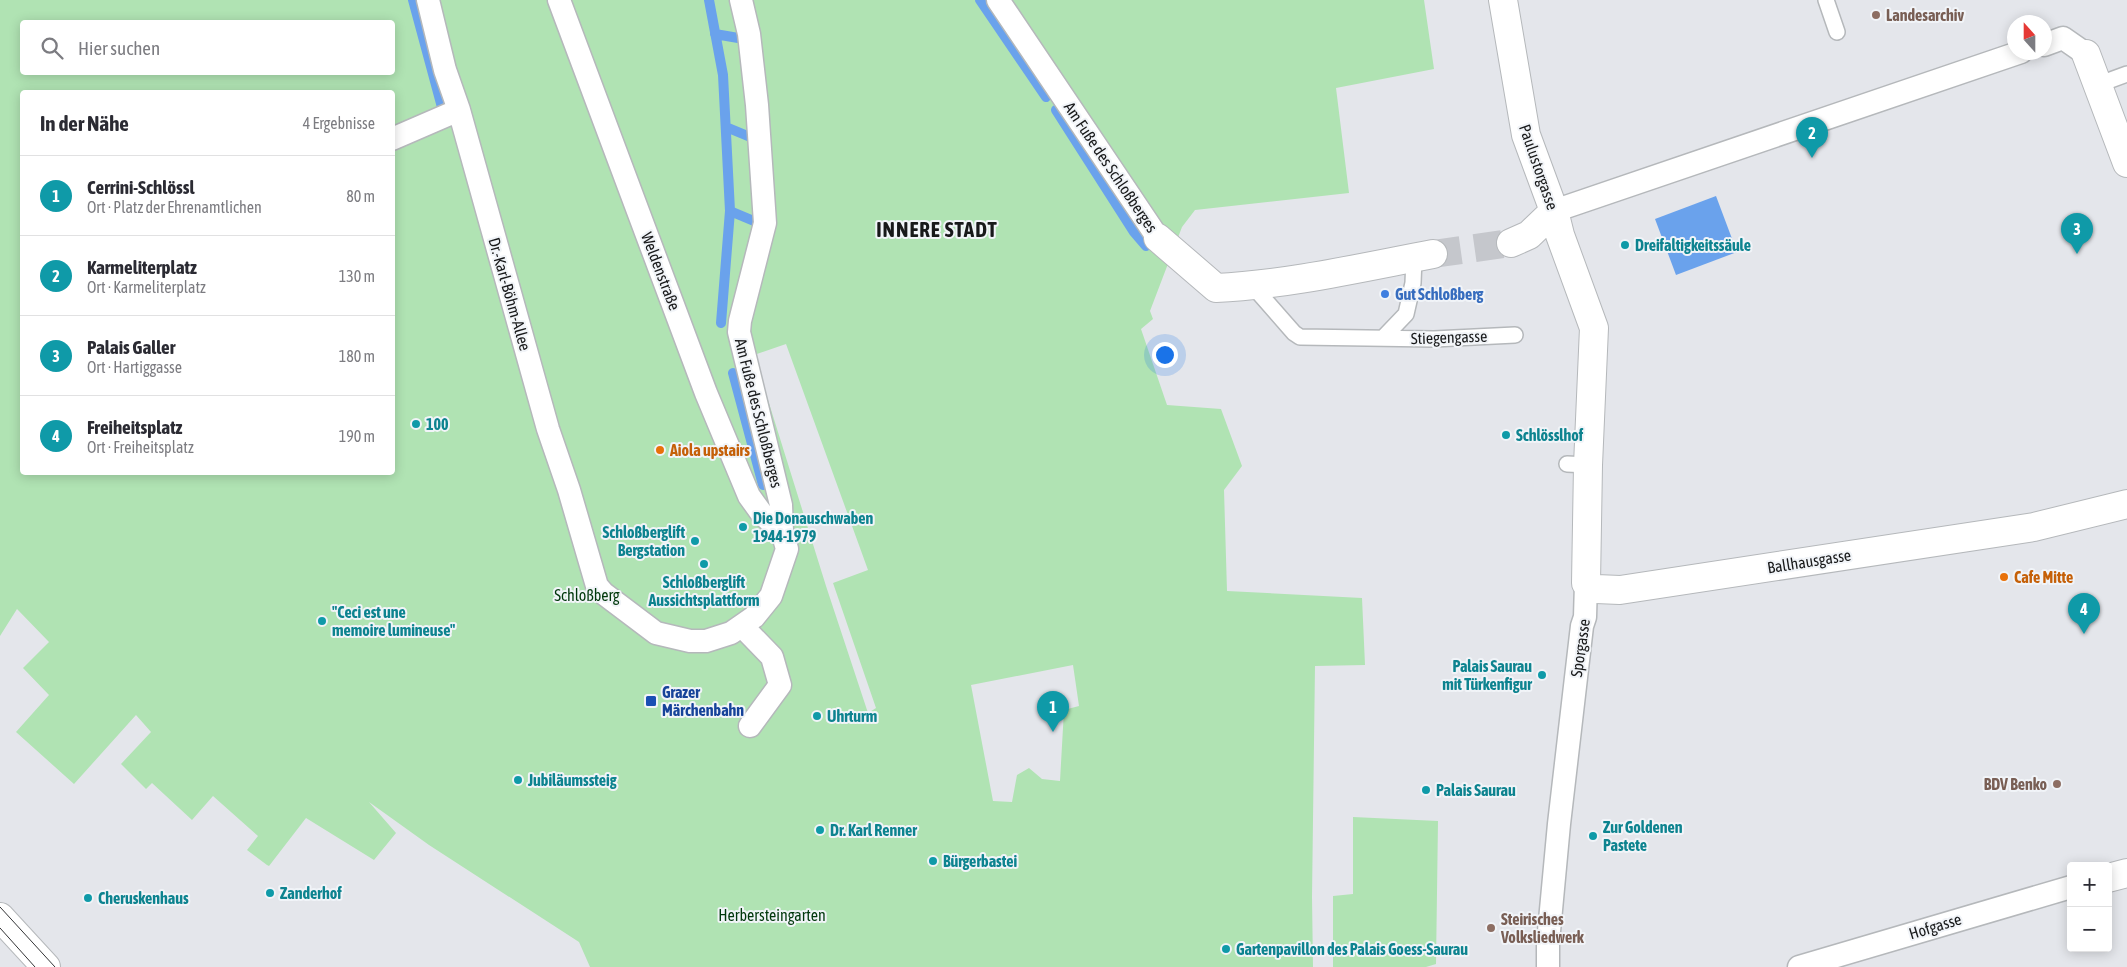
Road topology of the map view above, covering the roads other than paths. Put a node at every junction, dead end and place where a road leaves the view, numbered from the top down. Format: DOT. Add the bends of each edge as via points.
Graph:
graph roads {
  1 [pos="428,0"];
  2 [pos="559,0"];
  3 [pos="740,0"];
  4 [pos="998,0"];
  5 [pos="1503,0"];
  6 [pos="1826,0"];
  7 [pos="1837,32"];
  8 [pos="2052,41"];
  9 [pos="2086,54"];
  10 [pos="2007,57"];
  11 [pos="2127,74"];
  12 [pos="2097,85"];
  13 [pos="459,110"];
  14 [pos="395,138"];
  15 [pos="2127,163"];
  16 [pos="1554,211"];
  17 [pos="1158,238"];
  18 [pos="1511,243"];
  19 [pos="1423,256"];
  20 [pos="1252,285"];
  21 [pos="1594,328"];
  22 [pos="1515,335"];
  23 [pos="1383,338"];
  24 [pos="2127,504"];
  25 [pos="782,531"];
  26 [pos="1586,583"];
  27 [pos="600,590"];
  28 [pos="742,626"];
  29 [pos="750,726"];
  30 [pos="2127,873"];
  31 [pos="2112,877"];
  32 [pos="2067,888"];
  33 [pos="0,916"];
  34 [pos="46,967"];
  35 [pos="1548,967"];
  36 [pos="1799,967"];
  1 -- 13 [label="street, Dr.-Karl-Böhm-Allee" via="445,70"];
  2 -- 25 [label="street, Weldenstraße" via="720,427 749,496 762,514"];
  3 -- 25 [label="street, Am Fuße des Schloßberges" via="749,34 758,105 765,223 739,332 781,505"];
  4 -- 17 [label="street, Am Fuße des Schloßberges"];
  5 -- 16 [label="street, Paulustorgasse" via="1526,135"];
  6 -- 7 [label="lane"];
  8 -- 9 [label="street" via="2063,38"];
  9 -- 12 [label="street"];
  10 -- 16 [label="street"];
  11 -- 12 [label="lane"];
  12 -- 15 [label="street"];
  13 -- 14 [label="street"];
  13 -- 27 [label="street, Dr.-Karl-Böhm-Allee" via="548,429"];
  16 -- 18 [label="street" via="1528,235"];
  16 -- 21 [label="street, Paulustorgasse"];
  17 -- 20 [label="street, Am Fuße des Schloßberges" via="1216,288"];
  19 -- 20 [label="street, Am Fuße des Schloßberges"];
  19 -- 23 [label="lane, Stiegengasse" via="1406,314"];
  20 -- 23 [label="lane, Stiegengasse" via="1300,337"];
  21 -- 26 [label="street, Sporgasse" via="1578,464"];
  22 -- 23 [label="lane, Stiegengasse"];
  24 -- 26 [label="street, Ballhausgasse" via="2034,527 1620,590 1596,589"];
  25 -- 28 [label="street, Am Fuße des Schloßberges" via="787,549 771,596"];
  26 -- 35 [label="street, Sporgasse" via="1585,617 1559,824"];
  27 -- 28 [label="street, Am Fuße des Schloßberges" via="656,632 690,641 706,641"];
  28 -- 29 [label="street" via="772,657 780,685"];
  30 -- 31 [label="street"];
  32 -- 36 [label="street, Hofgasse"];
  33 -- 34 [label="street"];
}
